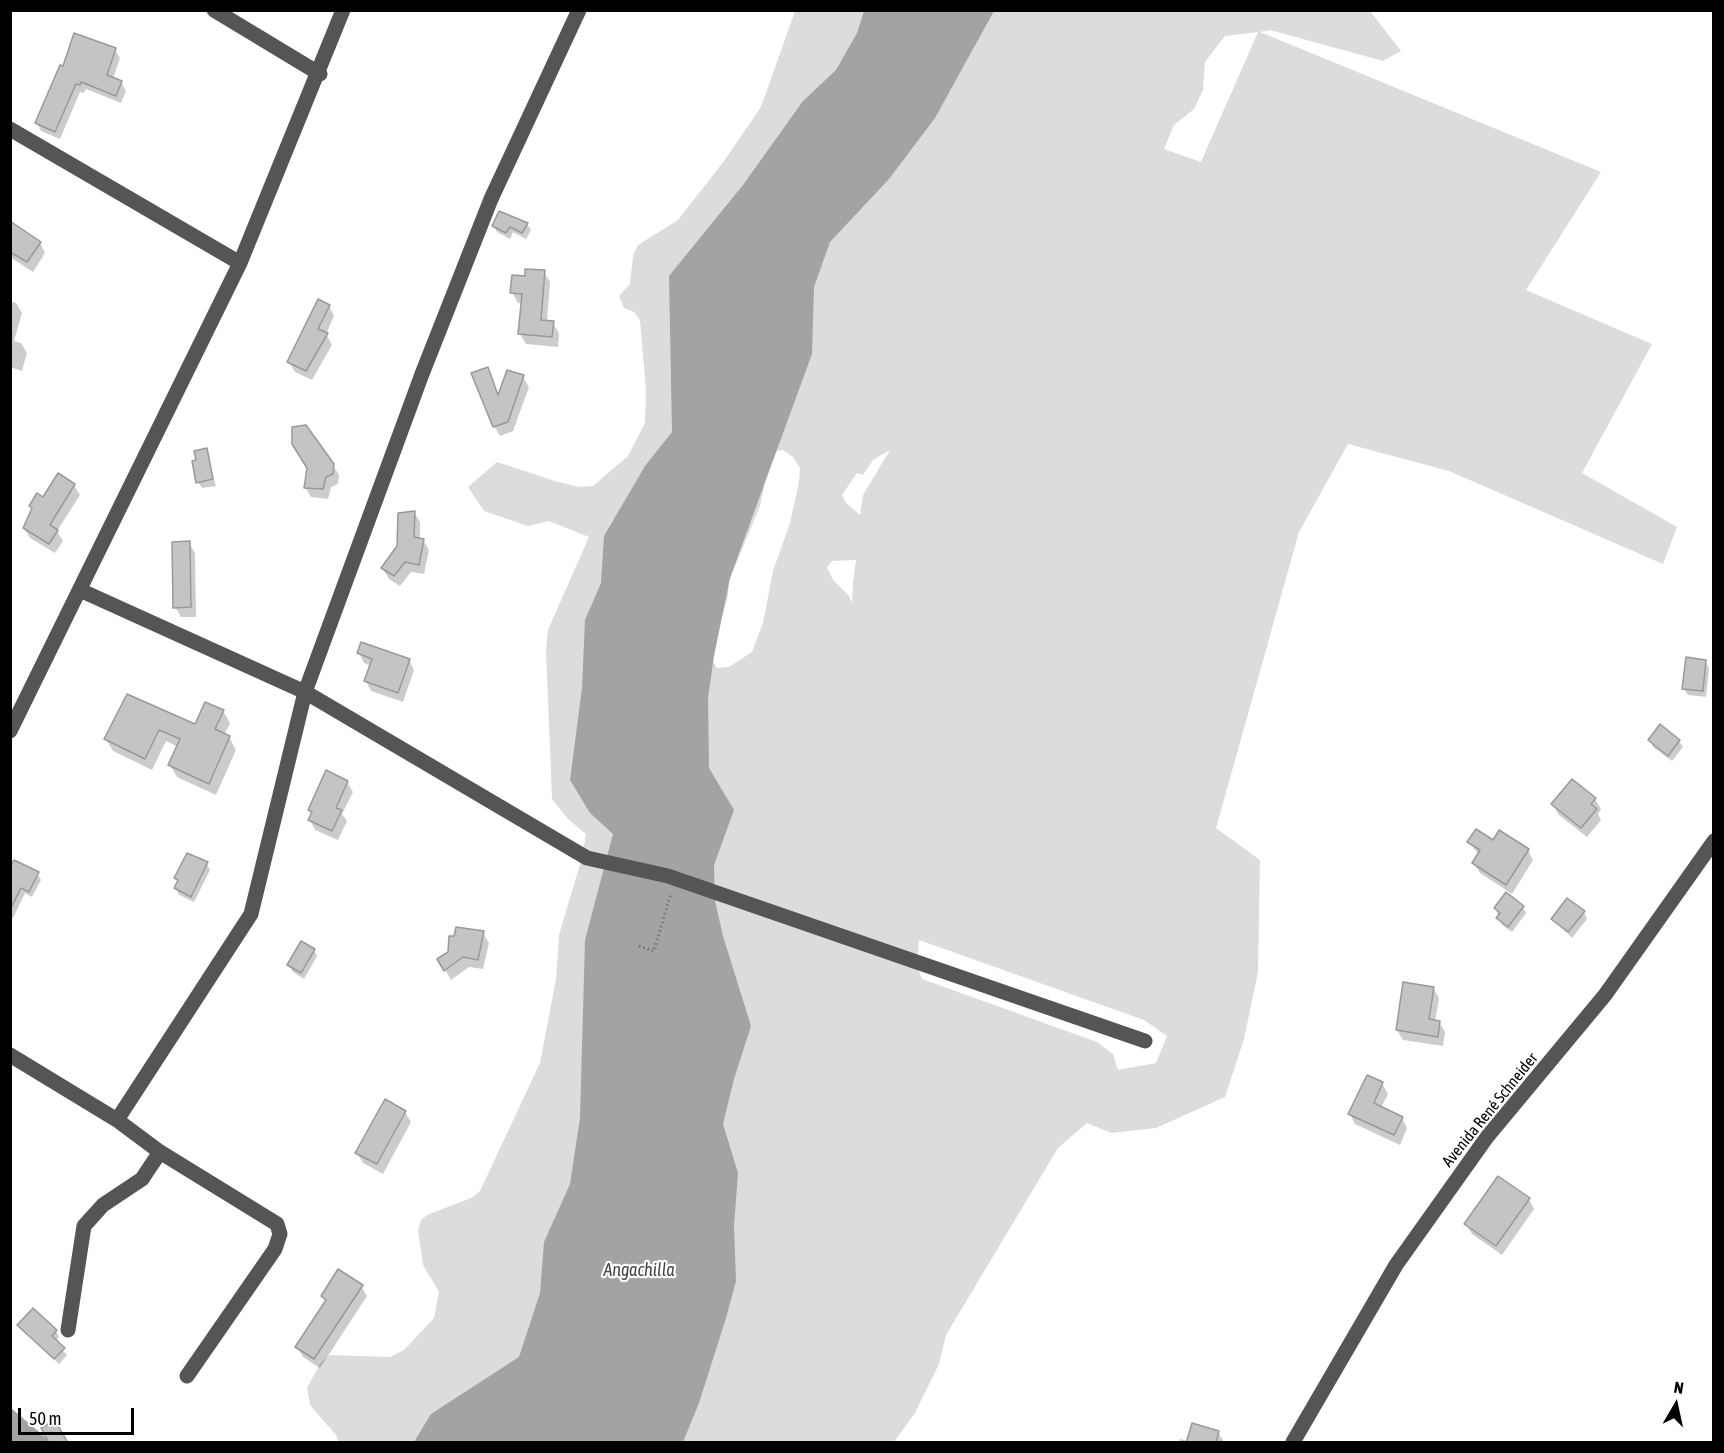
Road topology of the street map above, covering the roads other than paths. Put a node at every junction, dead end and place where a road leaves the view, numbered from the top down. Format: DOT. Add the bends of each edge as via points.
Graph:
graph roads {
  1 [pos="214,10"];
  2 [pos="343,10"];
  3 [pos="579,10"];
  4 [pos="320,74"];
  5 [pos="10,129"];
  6 [pos="240,263"];
  7 [pos="82,591"];
  8 [pos="305,692"];
  9 [pos="10,731"];
  10 [pos="1713,841"];
  11 [pos="1145,1041"];
  12 [pos="10,1055"];
  13 [pos="117,1120"];
  14 [pos="160,1152"];
  15 [pos="68,1330"];
  16 [pos="187,1376"];
  17 [pos="1293,1443"];
  1 -- 4 [label="street"];
  2 -- 4 [label="street"];
  3 -- 8 [label="street" via="491,199"];
  4 -- 6 [label="street"];
  5 -- 6 [label="street"];
  6 -- 7 [label="street"];
  7 -- 8 [label="street"];
  7 -- 9 [label="street"];
  8 -- 11 [label="street" via="587,858 675,879"];
  8 -- 13 [label="street" via="251,914"];
  10 -- 17 [label="street, Avenida René Schneider" via="1605,995 1487,1137 1396,1265"];
  12 -- 13 [label="street"];
  13 -- 14 [label="street"];
  14 -- 15 [label="street" via="142,1179 103,1205 84,1226"];
  14 -- 16 [label="street" via="277,1224 280,1234 275,1249"];
}
